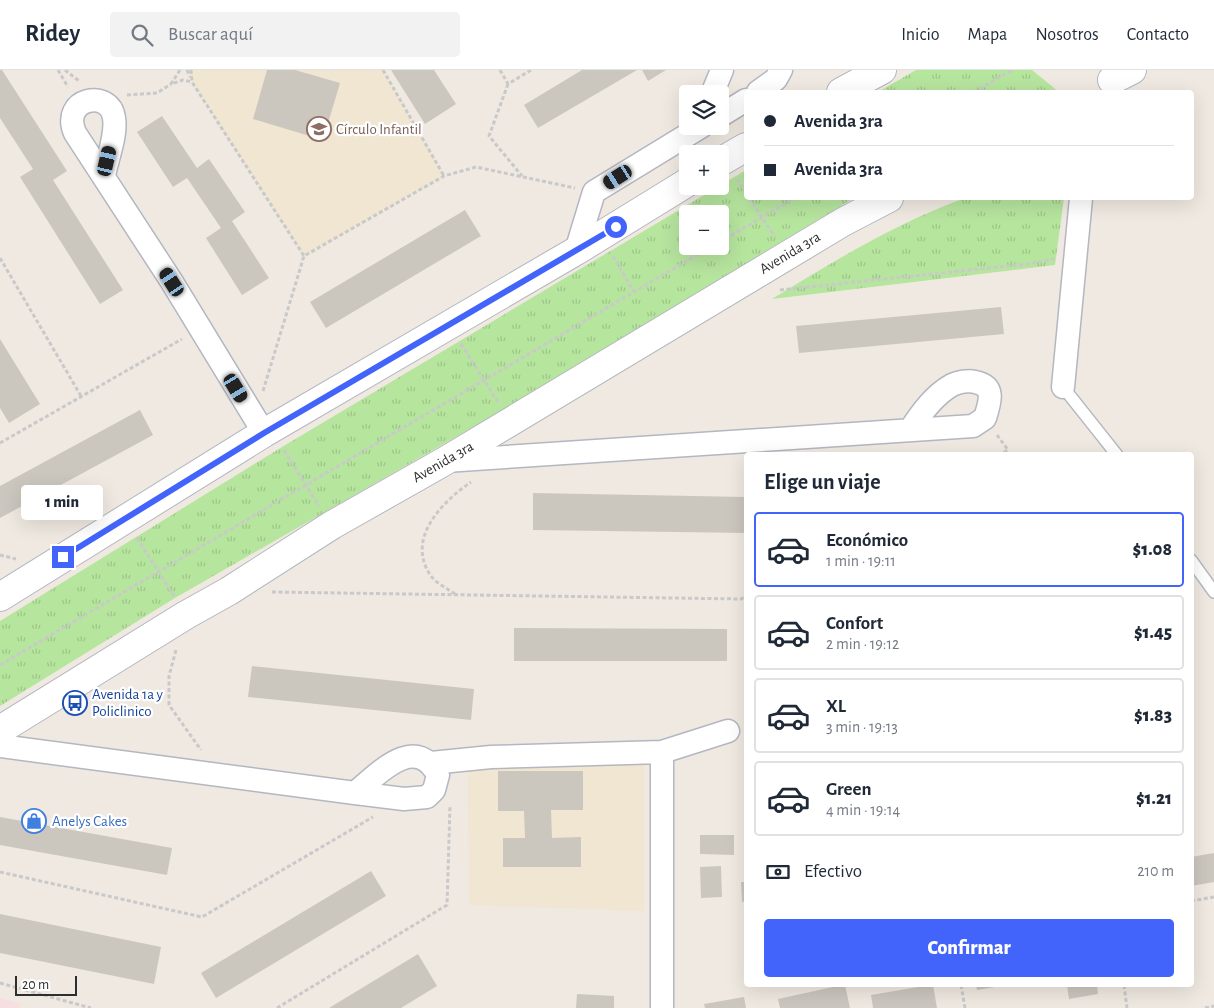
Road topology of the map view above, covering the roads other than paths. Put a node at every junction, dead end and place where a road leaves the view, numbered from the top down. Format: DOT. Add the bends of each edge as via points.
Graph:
graph roads {
  1 [pos="722,70"];
  2 [pos="781,70"];
  3 [pos="882,70"];
  4 [pos="716,85"];
  5 [pos="761,90"];
  6 [pos="845,90"];
  7 [pos="744,101"];
  8 [pos="729,110"];
  9 [pos="687,135"];
  10 [pos="744,148"];
  11 [pos="729,157"];
  12 [pos="104,176"];
  13 [pos="679,188"];
  14 [pos="885,200"];
  15 [pos="1081,200"];
  16 [pos="576,251"];
  17 [pos="1063,387"];
  18 [pos="263,427"];
  19 [pos="910,430"];
  20 [pos="1115,452"];
  21 [pos="446,461"];
  22 [pos="1194,564"];
  23 [pos="1214,592"];
  24 [pos="0,597"];
  25 [pos="0,730"];
  26 [pos="728,731"];
  27 [pos="0,746"];
  28 [pos="662,752"];
  29 [pos="435,769"];
  30 [pos="355,793"];
  31 [pos="662,1008"];
  1 -- 4 [label="street"];
  2 -- 5 [label="street" via="776,79"];
  3 -- 6 [label="main road"];
  7 -- 8 [label="street"];
  9 -- 16 [label="street" via="594,192"];
  10 -- 11 [label="main road"];
  12 -- 18 [label="street"];
  13 -- 16 [label="main road"];
  14 -- 21 [label="main road, Avenida 3ra" via="787,255"];
  15 -- 17 [label="street"];
  16 -- 18 [label="main road"];
  17 -- 20 [label="lane"];
  18 -- 24 [label="main road"];
  19 -- 19 [label="street" via="972,426 985,418 990,390 984,384 970,381 954,384 938,395"];
  19 -- 21 [label="street"];
  21 -- 25 [label="main road, Avenida 3ra" via="332,525"];
  22 -- 23 [label="lane"];
  26 -- 28 [label="street"];
  27 -- 30 [label="street"];
  28 -- 29 [label="street" via="491,757"];
  28 -- 31 [label="street"];
  29 -- 30 [label="street" via="415,756 400,758"];
  29 -- 30 [label="street" via="434,790 428,797 404,799"];
}
